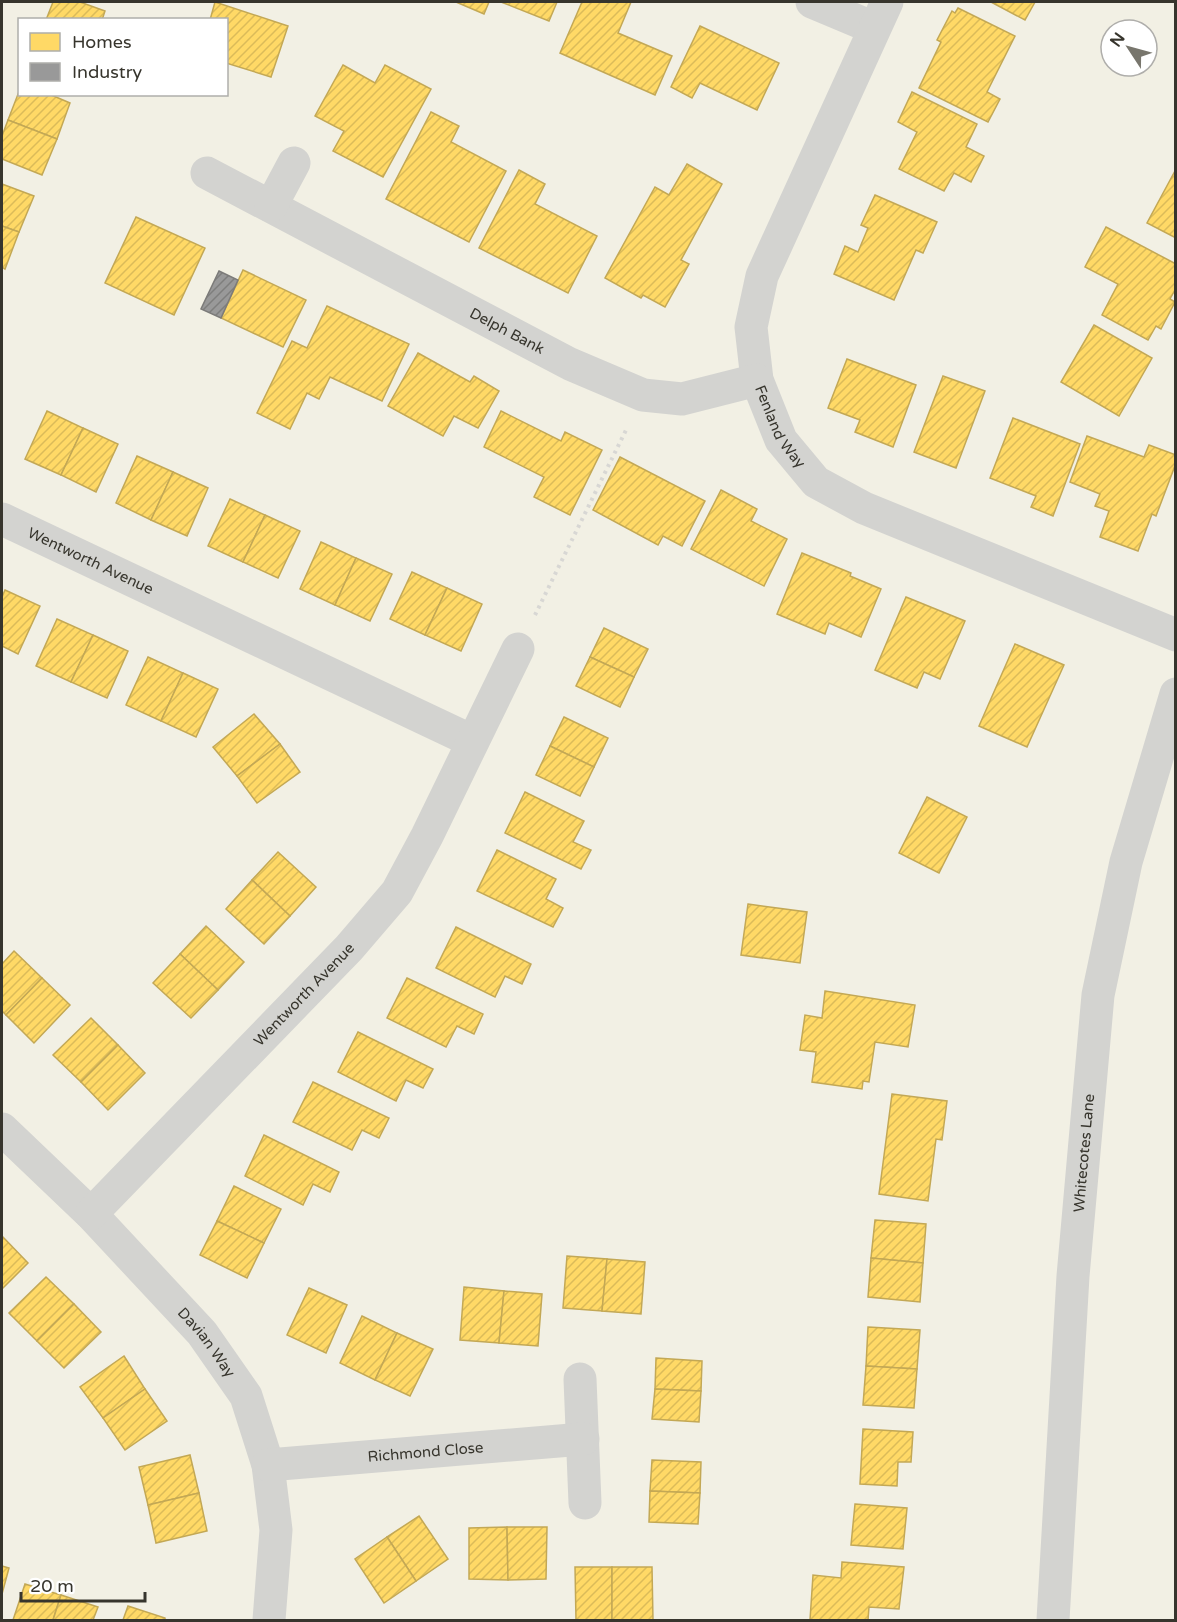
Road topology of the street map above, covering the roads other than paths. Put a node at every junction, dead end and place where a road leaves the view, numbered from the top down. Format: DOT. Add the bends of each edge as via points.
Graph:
graph roads {
  1 [pos="812,2"];
  2 [pos="881,15"];
  3 [pos="294,163"];
  4 [pos="207,173"];
  5 [pos="271,206"];
  6 [pos="757,380"];
  7 [pos="2,519"];
  8 [pos="1176,635"];
  9 [pos="518,649"];
  10 [pos="1176,694"];
  11 [pos="472,741"];
  12 [pos="2,1129"];
  13 [pos="91,1214"];
  14 [pos="580,1378"];
  15 [pos="583,1438"];
  16 [pos="268,1465"];
  17 [pos="585,1503"];
  18 [pos="269,1620"];
  19 [pos="1053,1620"];
  1 -- 2 [label="street"];
  2 -- 6 [label="street, Fenland Way" via="762,276 751,327"];
  3 -- 5 [label="street"];
  4 -- 5 [label="street, Delph Bank"];
  5 -- 6 [label="street, Delph Bank" via="570,364 643,395 682,399"];
  6 -- 8 [label="street, Fenland Way" via="781,440 816,482 864,508"];
  7 -- 11 [label="street, Wentworth Avenue"];
  9 -- 11 [label="street, Wentworth Avenue"];
  10 -- 19 [label="street, Whitecotes Lane" via="1126,862 1098,995 1073,1276"];
  11 -- 13 [label="street, Wentworth Avenue" via="397,892 349,948"];
  12 -- 13 [label="street, Davian Way"];
  13 -- 16 [label="street, Davian Way" via="202,1333 246,1396"];
  14 -- 15 [label="street"];
  15 -- 16 [label="street, Richmond Close"];
  15 -- 17 [label="street"];
  16 -- 18 [label="street, Davian Way" via="276,1530"];
}
